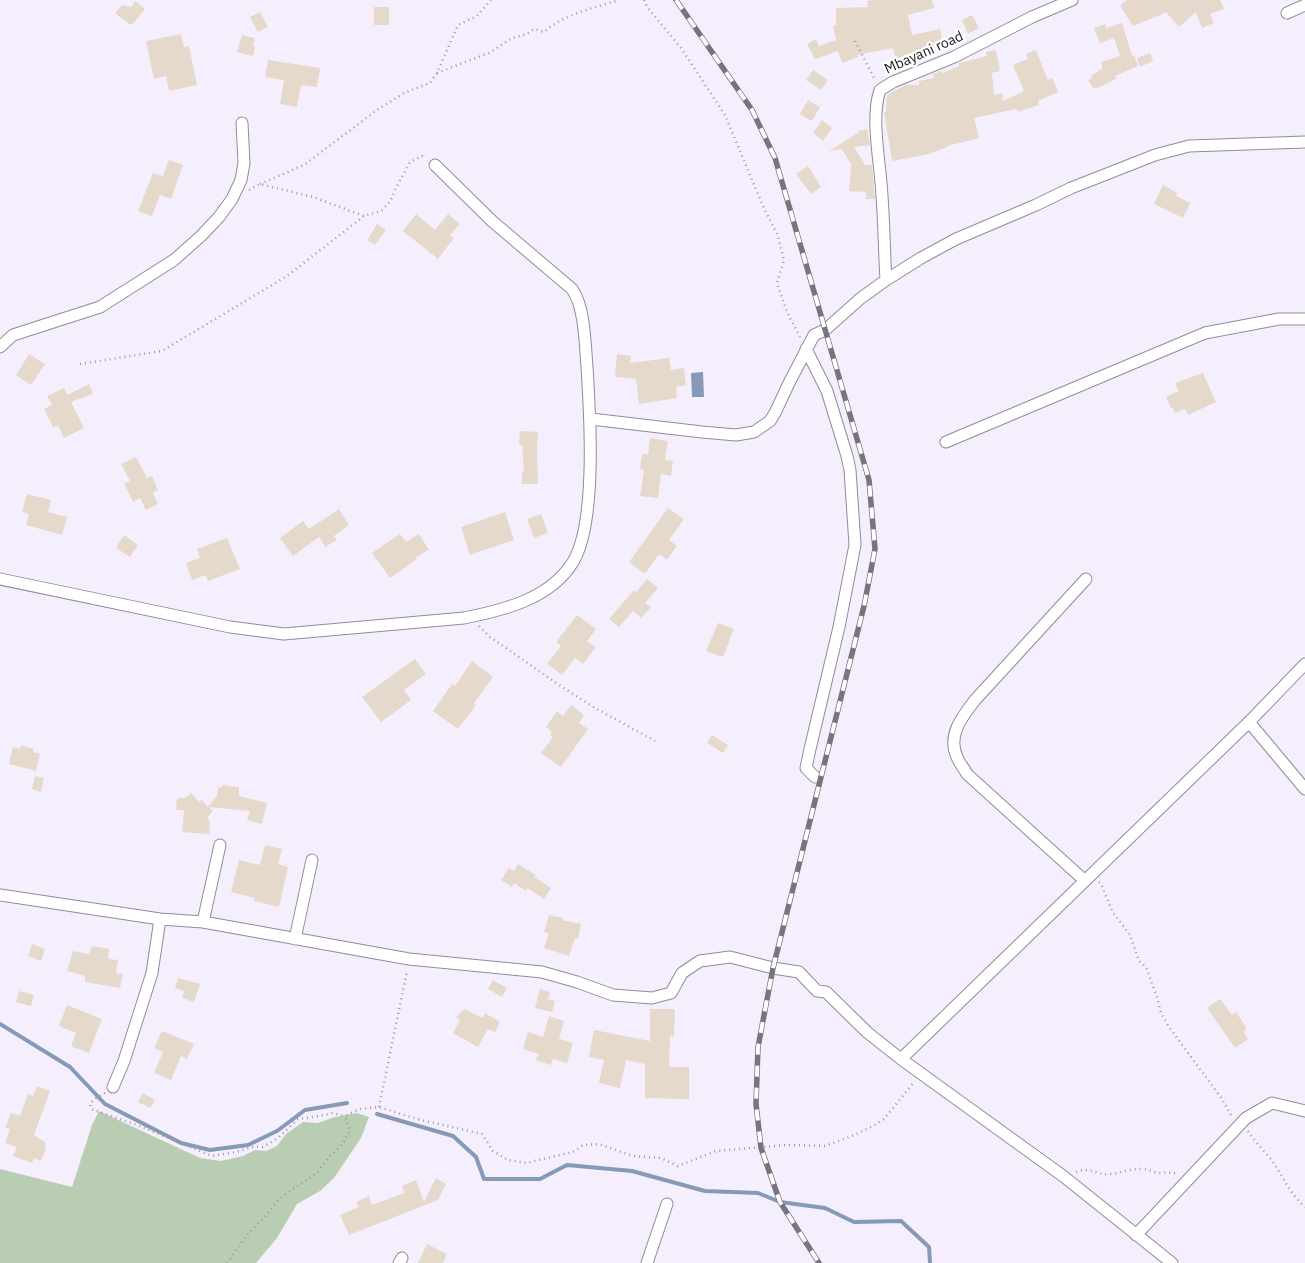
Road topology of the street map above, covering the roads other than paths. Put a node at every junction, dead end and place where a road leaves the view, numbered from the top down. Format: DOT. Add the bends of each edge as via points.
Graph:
graph roads {
  1 [pos="1072,0"];
  2 [pos="1305,5"];
  3 [pos="1287,13"];
  4 [pos="242,123"];
  5 [pos="1305,142"];
  6 [pos="435,165"];
  7 [pos="886,280"];
  8 [pos="1305,319"];
  9 [pos="13,335"];
  10 [pos="0,339"];
  11 [pos="0,348"];
  12 [pos="806,349"];
  13 [pos="591,419"];
  14 [pos="946,442"];
  15 [pos="0,579"];
  16 [pos="1086,579"];
  17 [pos="1305,664"];
  18 [pos="1249,722"];
  19 [pos="815,777"];
  20 [pos="1305,789"];
  21 [pos="220,845"];
  22 [pos="312,860"];
  23 [pos="1088,876"];
  24 [pos="0,895"];
  25 [pos="160,919"];
  26 [pos="203,922"];
  27 [pos="295,939"];
  28 [pos="901,1058"];
  29 [pos="113,1087"];
  30 [pos="1305,1111"];
  31 [pos="667,1204"];
  32 [pos="1136,1235"];
  33 [pos="647,1263"];
  34 [pos="1172,1263"];
  1 -- 7 [label="street, Mbayani road" via="880,90 876,119"];
  2 -- 3 [label="street"];
  4 -- 9 [label="street" via="244,163 241,180 219,217 195,242 174,260 100,307"];
  5 -- 7 [label="street" via="1189,146 1154,155 956,239"];
  6 -- 13 [label="street" via="492,221 576,295 585,347"];
  7 -- 12 [label="street" via="825,330 814,335"];
  8 -- 14 [label="street" via="1279,319 1205,333"];
  9 -- 10 [label="street"];
  9 -- 11 [label="street"];
  12 -- 13 [label="street" via="770,421 754,432 736,435"];
  12 -- 19 [label="street" via="828,392 847,456 856,545 806,768"];
  13 -- 15 [label="street" via="588,504 580,548 563,575 544,591 520,604 468,617 284,634 230,627"];
  16 -- 23 [label="street" via="975,700 959,721 953,740 956,756 967,774"];
  17 -- 18 [label="street"];
  18 -- 20 [label="street"];
  18 -- 23 [label="street"];
  21 -- 26 [label="street"];
  22 -- 27 [label="street"];
  23 -- 28 [label="street"];
  24 -- 25 [label="street"];
  25 -- 26 [label="street"];
  25 -- 29 [label="street" via="152,973"];
  26 -- 27 [label="street"];
  27 -- 28 [label="street" via="409,959 542,972 613,995 652,998 671,993 682,972 700,961 730,958 799,972 817,992 826,992 868,1033"];
  28 -- 32 [label="street" via="1063,1176"];
  30 -- 32 [label="street" via="1272,1103 1246,1118"];
  31 -- 33 [label="street"];
  32 -- 34 [label="street"];
}
